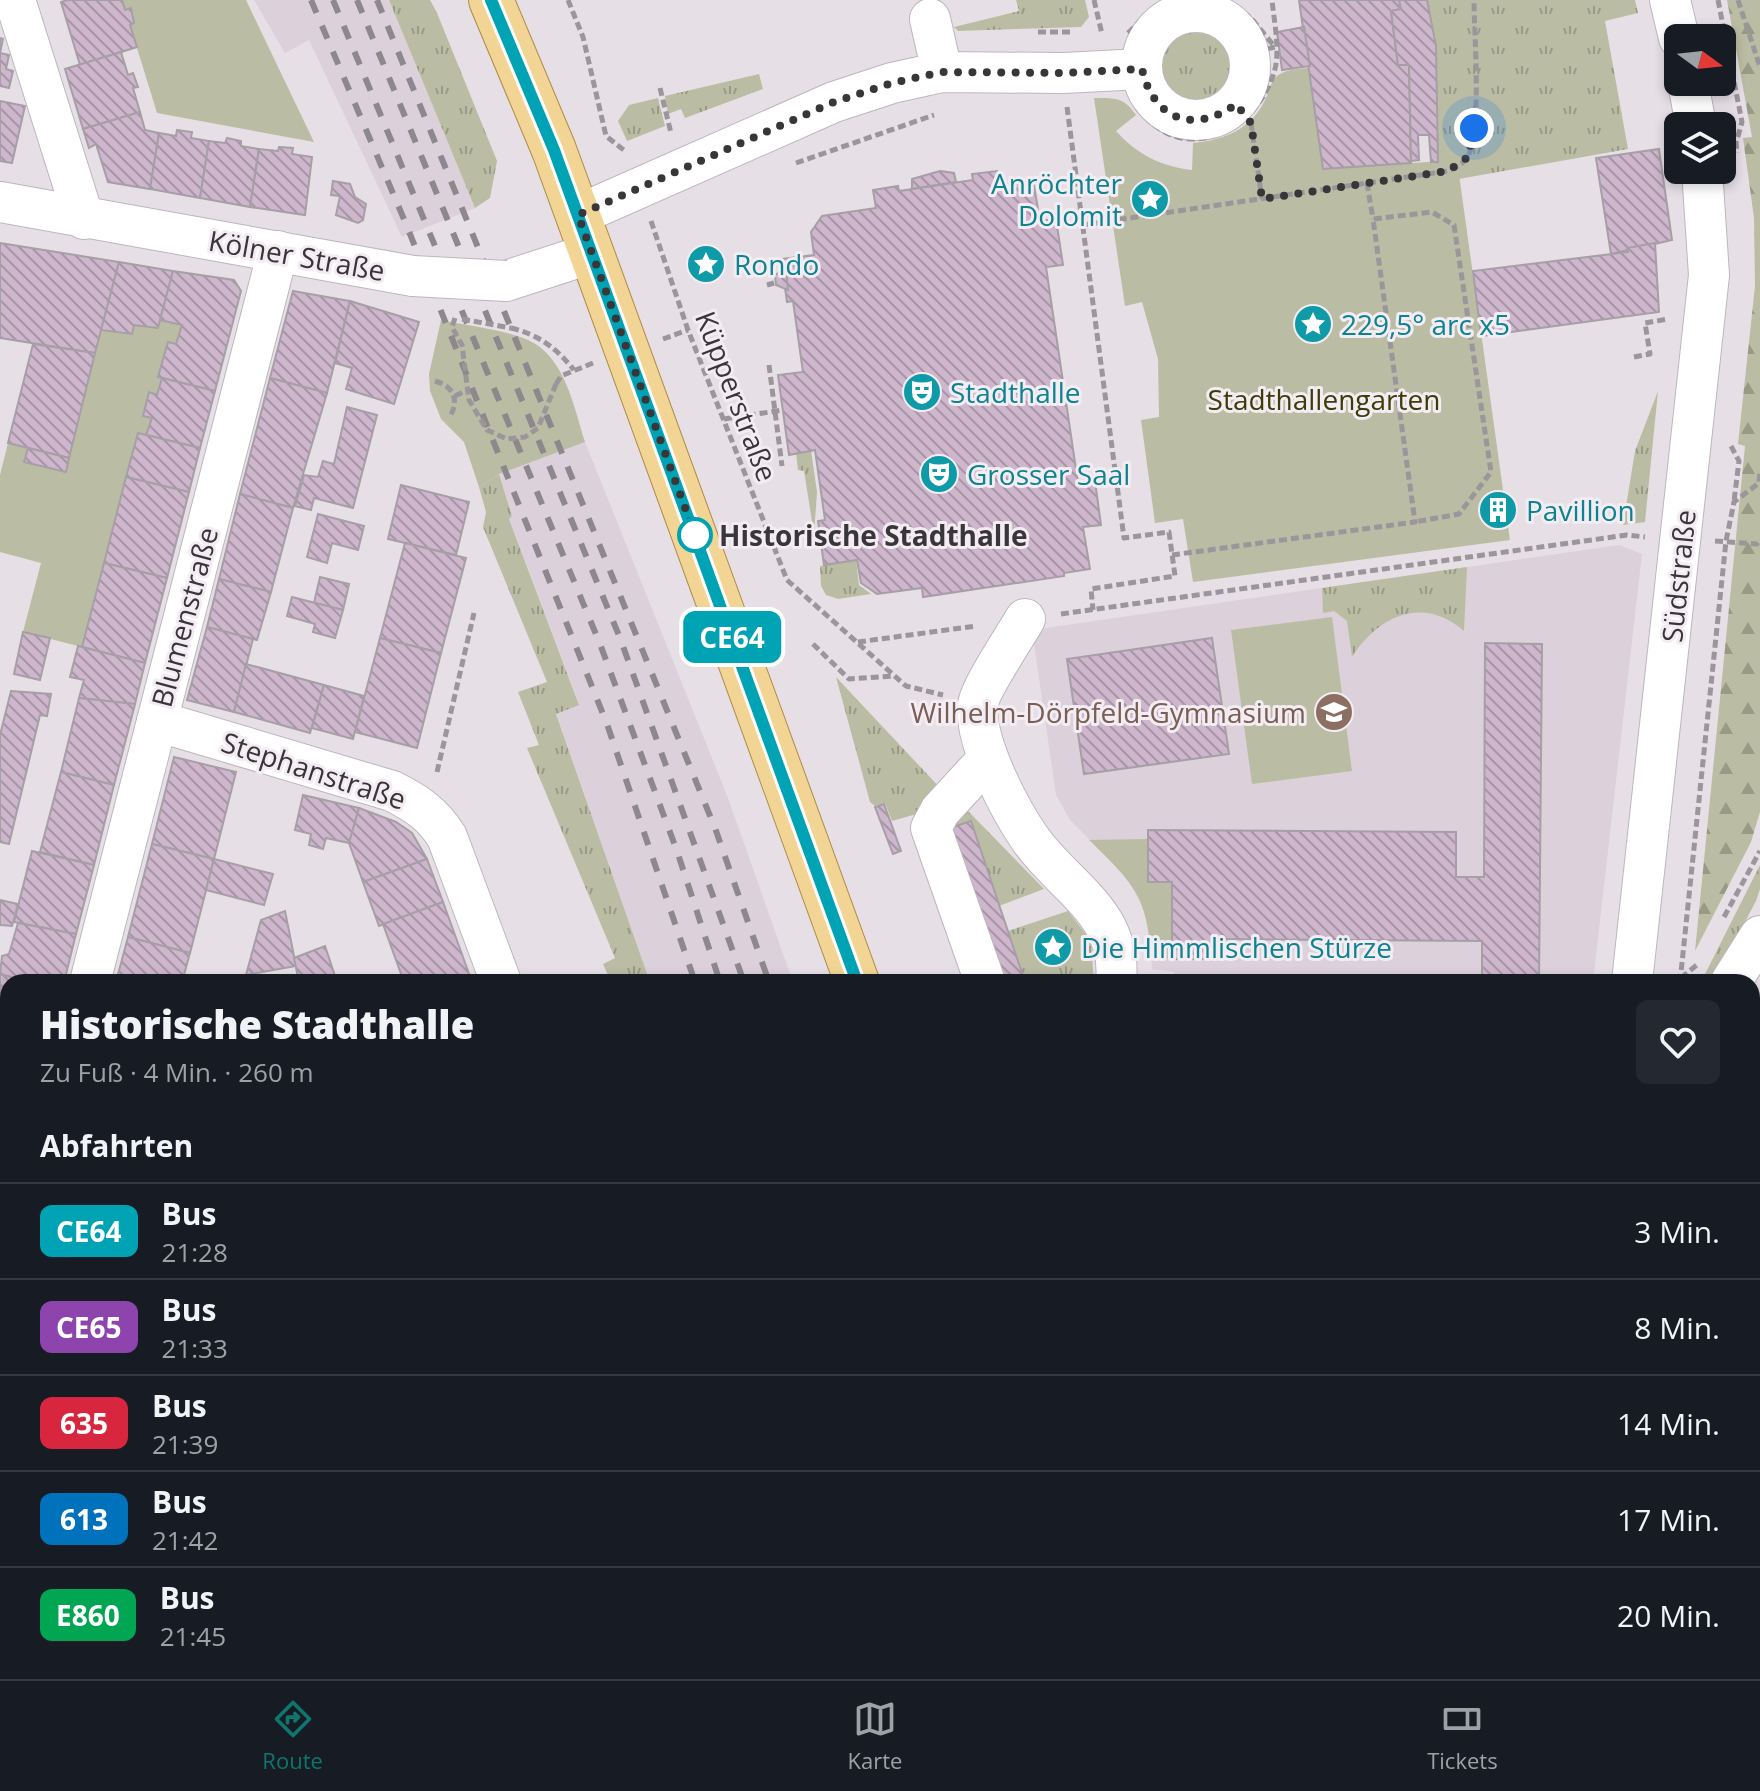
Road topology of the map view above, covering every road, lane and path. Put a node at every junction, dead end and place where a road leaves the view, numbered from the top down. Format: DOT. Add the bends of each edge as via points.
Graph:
graph roads {
  1 [pos="15,0"];
  2 [pos="491,0"];
  3 [pos="1222,0"];
  4 [pos="1272,0"];
  5 [pos="1474,0"];
  6 [pos="1670,0"];
  7 [pos="1738,0"];
  8 [pos="930,19"];
  9 [pos="1676,24"];
  10 [pos="1262,50"];
  11 [pos="1760,67"];
  12 [pos="942,72"];
  13 [pos="1063,73"];
  14 [pos="1138,86"];
  15 [pos="660,88"];
  16 [pos="1241,111"];
  17 [pos="936,114"];
  18 [pos="671,133"];
  19 [pos="795,164"];
  20 [pos="1367,183"];
  21 [pos="1703,184"];
  22 [pos="1262,199"];
  23 [pos="0,202"];
  24 [pos="645,204"];
  25 [pos="665,216"];
  26 [pos="84,219"];
  27 [pos="1373,219"];
  28 [pos="1083,225"];
  29 [pos="585,234"];
  30 [pos="278,251"];
  31 [pos="444,315"];
  32 [pos="455,318"];
  33 [pos="1670,319"];
  34 [pos="1634,357"];
  35 [pos="769,365"];
  36 [pos="574,370"];
  37 [pos="435,381"];
  38 [pos="556,384"];
  39 [pos="467,390"];
  40 [pos="455,396"];
  41 [pos="783,410"];
  42 [pos="775,411"];
  43 [pos="449,418"];
  44 [pos="724,419"];
  45 [pos="782,466"];
  46 [pos="1760,471"];
  47 [pos="1415,522"];
  48 [pos="1627,535"];
  49 [pos="1760,540"];
  50 [pos="1747,544"];
  51 [pos="1172,555"];
  52 [pos="474,613"];
  53 [pos="1025,619"];
  54 [pos="813,644"];
  55 [pos="894,676"];
  56 [pos="978,704"];
  57 [pos="157,721"];
  58 [pos="987,760"];
  59 [pos="427,812"];
  60 [pos="1760,851"];
  61 [pos="1722,920"];
  62 [pos="1760,936"];
  63 [pos="1715,972"];
  64 [pos="92,974"];
  65 [pos="498,974"];
  66 [pos="854,974"];
  67 [pos="982,974"];
  68 [pos="1116,974"];
  69 [pos="1633,974"];
  70 [pos="1680,974"];
  1 -- 26 [label="street"];
  2 -- 29 [label="main road"];
  3 -- 10 [label="path" via="1251,18"];
  4 -- 10 [label="path"];
  5 -- 20 [label="path" via="1474,128 1468,157 1448,171"];
  6 -- 9 [label="street"];
  7 -- 11 [label="path"];
  8 -- 12 [label="street"];
  10 -- 14 [label="street" via="1215,15 1197,12 1164,22 1148,43"];
  10 -- 16 [label="street"];
  10 -- 16 [label="path" via="1275,70"];
  12 -- 13 [label="street, Kölner Straße"];
  12 -- 24 [label="street, Kölner Straße" via="834,102"];
  13 -- 14 [label="street, Kölner Straße"];
  13 -- 28 [label="path"];
  14 -- 16 [label="street" via="1146,87 1169,114 1186,120"];
  14 -- 16 [label="path" via="1149,121 1176,137 1215,134"];
  15 -- 18 [label="path"];
  16 -- 22 [label="path" via="1251,123"];
  17 -- 19 [label="path"];
  20 -- 22 [label="path"];
  20 -- 27 [label="path"];
  21 -- 69 [label="street, Südstraße" via="1709,275"];
  22 -- 28 [label="path"];
  23 -- 26 [label="street, Kölner Straße"];
  24 -- 25 [label="path"];
  24 -- 29 [label="street, Kölner Straße"];
  24 -- 44 [label="path, Küpperstraße"];
  26 -- 30 [label="street, Kölner Straße"];
  27 -- 47 [label="path"];
  27 -- 47 [label="path" via="1432,212 1454,225 1491,472 1459,514"];
  28 -- 51 [label="path" via="1124,538 1169,532"];
  29 -- 30 [label="street, Kölner Straße, bridge" via="506,281 413,276"];
  29 -- 66 [label="main road"];
  30 -- 57 [label="street, Blumenstraße"];
  31 -- 32 [label="path, bridge"];
  32 -- 36 [label="path, bridge" via="535,334"];
  32 -- 39 [label="path, bridge" via="452,327 462,345"];
  33 -- 34 [label="path" via="1645,323 1650,354"];
  35 -- 42 [label="path"];
  37 -- 40 [label="path"];
  38 -- 39 [label="path, bridge" via="538,428 507,439 478,419"];
  39 -- 40 [label="path"];
  40 -- 43 [label="path"];
  41 -- 42 [label="path"];
  42 -- 44 [label="path"];
  42 -- 45 [label="path"];
  44 -- 55 [label="path, Küpperstraße" via="787,580"];
  46 -- 70 [label="path" via="1759,483 1734,502 1726,541"];
  47 -- 51 [label="path"];
  48 -- 51 [label="path" via="1093,610 1091,589 1175,576"];
  49 -- 50 [label="path"];
  52 -- 59 [label="path"];
  53 -- 56 [label="street"];
  54 -- 55 [label="path" via="849,679"];
  55 -- 56 [label="path, Küpperstraße" via="906,686"];
  56 -- 58 [label="street"];
  57 -- 59 [label="street, Stephanstraße" via="392,791"];
  57 -- 64 [label="street, Blumenstraße"];
  58 -- 67 [label="street" via="931,828"];
  58 -- 68 [label="street" via="1032,841 1103,919 1115,950"];
  59 -- 65 [label="street, Stephanstraße" via="447,837"];
  60 -- 61 [label="path"];
  62 -- 63 [label="street"];
}
